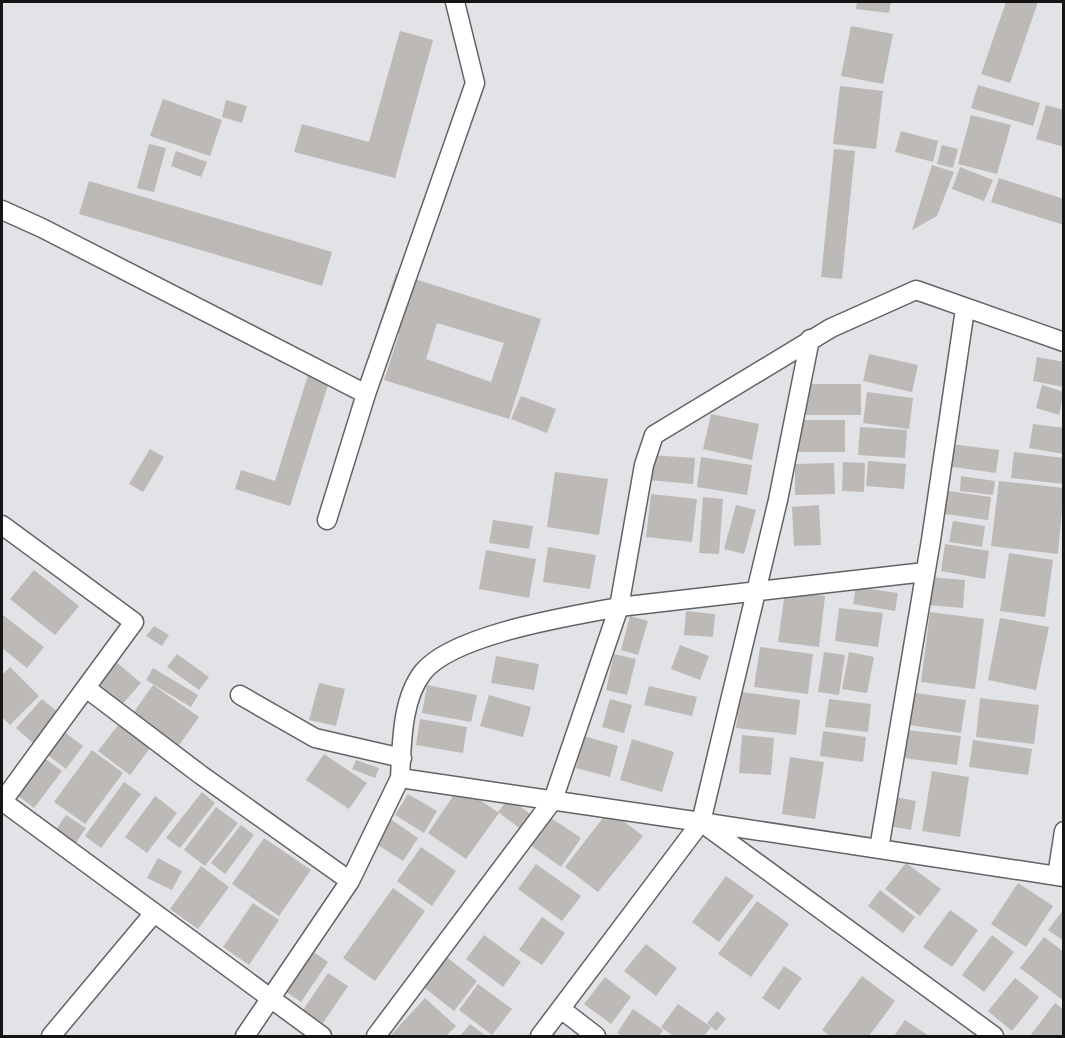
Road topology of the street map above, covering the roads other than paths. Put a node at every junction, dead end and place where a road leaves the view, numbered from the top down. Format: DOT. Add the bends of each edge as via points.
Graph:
graph roads {
  1 [pos="455,2"];
  2 [pos="2,210"];
  3 [pos="965,309"];
  4 [pos="810,339"];
  5 [pos="1064,342"];
  6 [pos="366,394"];
  7 [pos="327,520"];
  8 [pos="2,525"];
  9 [pos="925,572"];
  10 [pos="756,591"];
  11 [pos="620,607"];
  12 [pos="86,688"];
  13 [pos="240,695"];
  14 [pos="402,758"];
  15 [pos="400,778"];
  16 [pos="553,800"];
  17 [pos="2,801"];
  18 [pos="701,822"];
  19 [pos="1064,831"];
  20 [pos="879,849"];
  21 [pos="1060,877"];
  22 [pos="350,881"];
  23 [pos="154,913"];
  24 [pos="271,999"];
  25 [pos="561,1009"];
  26 [pos="51,1036"];
  27 [pos="245,1036"];
  28 [pos="322,1036"];
  29 [pos="376,1036"];
  30 [pos="540,1036"];
  31 [pos="596,1036"];
  32 [pos="994,1036"];
  1 -- 6 [label="street" via="475,83"];
  2 -- 6 [label="street"];
  3 -- 4 [label="street" via="916,290"];
  3 -- 5 [label="street"];
  3 -- 9 [label="street"];
  4 -- 10 [label="street"];
  4 -- 11 [label="street" via="654,435 644,465"];
  6 -- 7 [label="street"];
  8 -- 12 [label="street" via="134,622"];
  9 -- 10 [label="street"];
  9 -- 20 [label="street"];
  10 -- 11 [label="street"];
  10 -- 18 [label="street"];
  11 -- 14 [label="street" via="530,624 456,648 423,672 413,691 403,732"];
  11 -- 16 [label="street"];
  12 -- 17 [label="street"];
  12 -- 22 [label="street"];
  13 -- 14 [label="street" via="315,738"];
  14 -- 15 [label="street"];
  15 -- 16 [label="street"];
  15 -- 22 [label="street"];
  16 -- 18 [label="street"];
  16 -- 29 [label="street"];
  17 -- 23 [label="street"];
  18 -- 20 [label="street"];
  18 -- 25 [label="street"];
  18 -- 32 [label="street"];
  19 -- 21 [label="street"];
  20 -- 21 [label="street"];
  22 -- 24 [label="street"];
  23 -- 24 [label="street"];
  23 -- 26 [label="street"];
  24 -- 27 [label="street"];
  24 -- 28 [label="street"];
  25 -- 30 [label="street"];
  25 -- 31 [label="street"];
}
